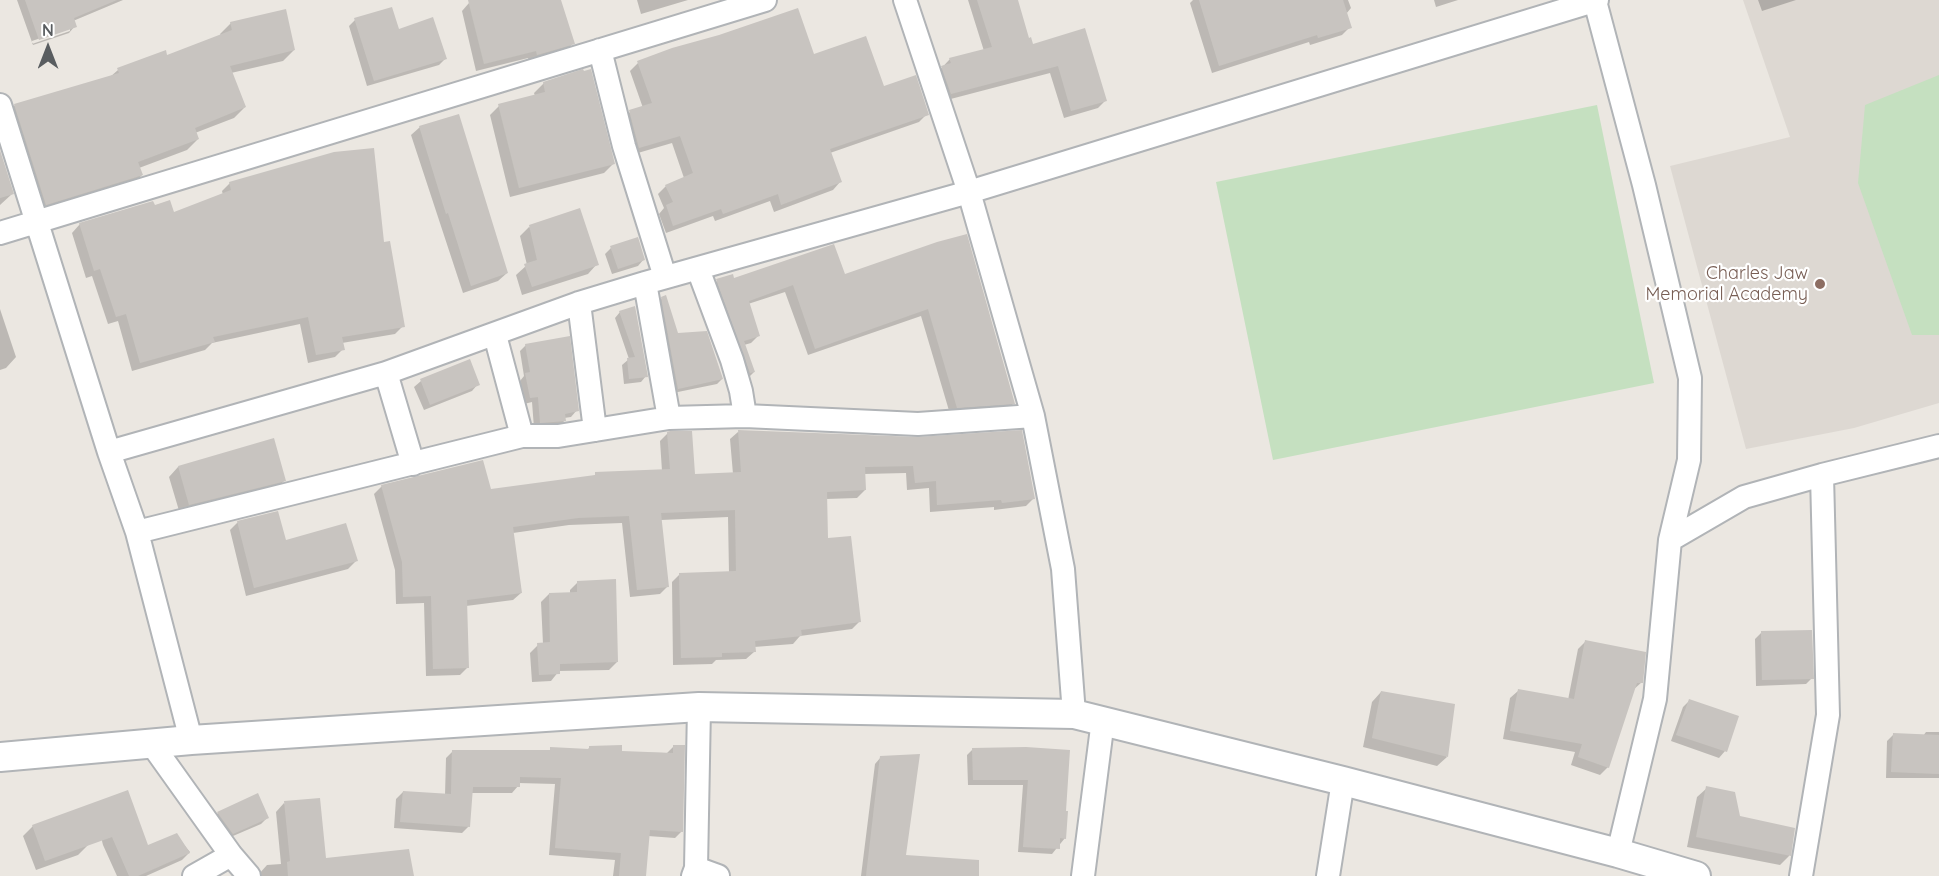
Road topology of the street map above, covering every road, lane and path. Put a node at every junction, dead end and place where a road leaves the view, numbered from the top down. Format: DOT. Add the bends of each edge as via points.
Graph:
graph roads {
  1 [pos="765,0"];
  2 [pos="905,0"];
  3 [pos="1596,0"];
  4 [pos="600,50"];
  5 [pos="0,105"];
  6 [pos="969,192"];
  7 [pos="37,223"];
  8 [pos="0,233"];
  9 [pos="698,269"];
  10 [pos="655,280"];
  11 [pos="579,303"];
  12 [pos="495,335"];
  13 [pos="386,373"];
  14 [pos="745,416"];
  15 [pos="1033,416"];
  16 [pos="669,418"];
  17 [pos="595,430"];
  18 [pos="522,436"];
  19 [pos="1939,446"];
  20 [pos="109,452"];
  21 [pos="413,464"];
  22 [pos="1822,475"];
  23 [pos="137,531"];
  24 [pos="1670,540"];
  25 [pos="699,707"];
  26 [pos="1074,714"];
  27 [pos="1103,720"];
  28 [pos="191,740"];
  29 [pos="151,743"];
  30 [pos="0,757"];
  31 [pos="1343,781"];
  32 [pos="1618,853"];
  33 [pos="231,855"];
  34 [pos="695,872"];
  35 [pos="194,876"];
  36 [pos="249,876"];
  37 [pos="718,876"];
  38 [pos="1083,876"];
  39 [pos="1328,876"];
  40 [pos="1696,876"];
  41 [pos="1800,876"];
  1 -- 4 [label="street"];
  2 -- 6 [label="street"];
  3 -- 6 [label="street"];
  3 -- 24 [label="street" via="1690,378 1689,460"];
  4 -- 7 [label="street"];
  4 -- 10 [label="street"];
  5 -- 7 [label="street"];
  6 -- 9 [label="street"];
  6 -- 15 [label="street"];
  7 -- 8 [label="street"];
  7 -- 20 [label="street"];
  9 -- 10 [label="street"];
  9 -- 14 [label="street" via="732,360"];
  10 -- 11 [label="street"];
  10 -- 16 [label="street"];
  11 -- 12 [label="street"];
  11 -- 17 [label="street"];
  12 -- 13 [label="street"];
  12 -- 18 [label="street"];
  13 -- 20 [label="street"];
  13 -- 21 [label="street"];
  14 -- 15 [label="street" via="918,424"];
  14 -- 16 [label="street"];
  15 -- 26 [label="street" via="1063,569"];
  16 -- 17 [label="street"];
  17 -- 18 [label="street"];
  18 -- 21 [label="street"];
  19 -- 22 [label="street"];
  20 -- 23 [label="street"];
  21 -- 23 [label="street"];
  22 -- 24 [label="street" via="1744,497"];
  22 -- 41 [label="street" via="1828,715"];
  23 -- 28 [label="street"];
  24 -- 32 [label="street" via="1655,699"];
  25 -- 26 [label="street"];
  25 -- 28 [label="street"];
  25 -- 34 [label="street"];
  26 -- 27 [label="street"];
  27 -- 31 [label="street"];
  27 -- 38 [label="street"];
  28 -- 29 [label="street"];
  29 -- 30 [label="street"];
  29 -- 33 [label="street"];
  31 -- 32 [label="street"];
  31 -- 39 [label="street"];
  32 -- 40 [label="street"];
  33 -- 35 [label="street"];
  33 -- 36 [label="street"];
  34 -- 37 [label="street"];
}
